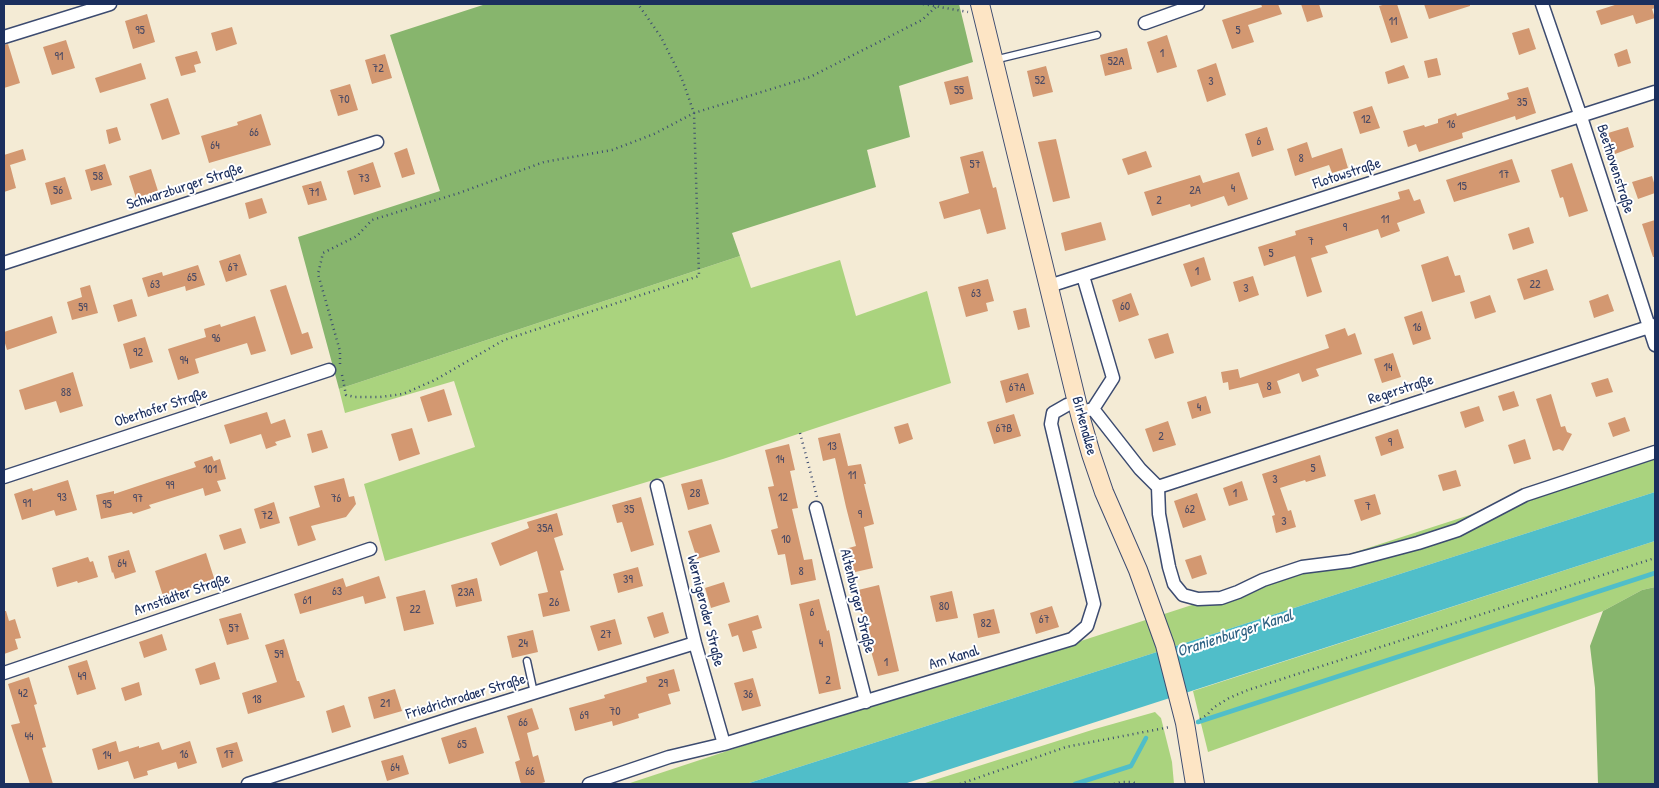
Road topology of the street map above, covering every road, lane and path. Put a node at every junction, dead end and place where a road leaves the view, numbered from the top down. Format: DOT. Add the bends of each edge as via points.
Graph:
graph roads {
  1 [pos="110,4"];
  2 [pos="638,4"];
  3 [pos="923,4"];
  4 [pos="1198,4"];
  5 [pos="1542,4"];
  6 [pos="938,5"];
  7 [pos="976,8"];
  8 [pos="1145,23"];
  9 [pos="1097,35"];
  10 [pos="4,37"];
  11 [pos="994,60"];
  12 [pos="1655,92"];
  13 [pos="694,114"];
  14 [pos="1581,117"];
  15 [pos="377,142"];
  16 [pos="4,263"];
  17 [pos="1083,276"];
  18 [pos="1049,286"];
  19 [pos="1652,326"];
  20 [pos="1655,345"];
  21 [pos="329,370"];
  22 [pos="1083,408"];
  23 [pos="800,433"];
  24 [pos="1655,452"];
  25 [pos="4,477"];
  26 [pos="657,486"];
  27 [pos="1158,487"];
  28 [pos="816,508"];
  29 [pos="370,549"];
  30 [pos="1655,558"];
  31 [pos="696,643"];
  32 [pos="526,661"];
  33 [pos="4,673"];
  34 [pos="534,693"];
  35 [pos="866,702"];
  36 [pos="1180,720"];
  37 [pos="724,744"];
  38 [pos="248,784"];
  39 [pos="589,784"];
  40 [pos="960,784"];
  41 [pos="1114,784"];
  42 [pos="1136,784"];
  43 [pos="1195,784"];
  1 -- 10 [label="street"];
  2 -- 13 [label="path" via="682,79"];
  3 -- 6 [label="path"];
  4 -- 8 [label="street"];
  5 -- 14 [label="street, Beethovenstraße"];
  6 -- 7 [label="path"];
  6 -- 13 [label="path" via="922,20 810,77"];
  7 -- 11 [label="street, Birkenallee"];
  9 -- 11 [label="lane"];
  11 -- 18 [label="street, Birkenallee"];
  12 -- 14 [label="street, Flotowstraße"];
  13 -- 13 [label="path" via="612,150 544,162 372,220 357,236 323,253 318,274 340,350 346,395 380,397 404,394 504,340 699,276"];
  14 -- 17 [label="street, Flotowstraße"];
  14 -- 19 [label="street, Beethovenstraße"];
  15 -- 16 [label="street, Schwarzburger Straße"];
  17 -- 18 [label="street, Flotowstraße"];
  17 -- 22 [label="street" via="1113,378"];
  18 -- 22 [label="street, Birkenallee"];
  19 -- 20 [label="street, Beethovenstraße"];
  19 -- 27 [label="street, Regerstraße"];
  21 -- 25 [label="street, Oberhofer Straße"];
  22 -- 27 [label="street"];
  22 -- 35 [label="street, Am Kanal" via="1067,405 1053,413 1050,424 1094,604 1087,626 1072,640"];
  22 -- 36 [label="street, Birkenallee" via="1091,454 1104,492 1138,570 1165,645"];
  23 -- 28 [label="path" via="818,502"];
  24 -- 27 [label="street" via="1525,495 1458,530 1418,544 1350,561 1283,572 1221,598 1198,599 1183,595 1174,584 1159,514"];
  26 -- 31 [label="street, Wernigeroder Straße"];
  28 -- 35 [label="street, Altenburger Straße"];
  29 -- 33 [label="street, Arnstädter Straße"];
  30 -- 36 [label="path" via="1248,690 1229,698 1207,715"];
  31 -- 34 [label="street, Friedrichrodaer Straße"];
  31 -- 37 [label="street, Wernigeroder Straße"];
  32 -- 34 [label="lane"];
  34 -- 38 [label="street, Friedrichrodaer Straße"];
  35 -- 37 [label="street, Am Kanal"];
  36 -- 40 [label="path" via="1066,747"];
  36 -- 43 [label="street, Birkenallee"];
  37 -- 39 [label="street, Am Kanal" via="669,757"];
  41 -- 42 [label="path"];
}
